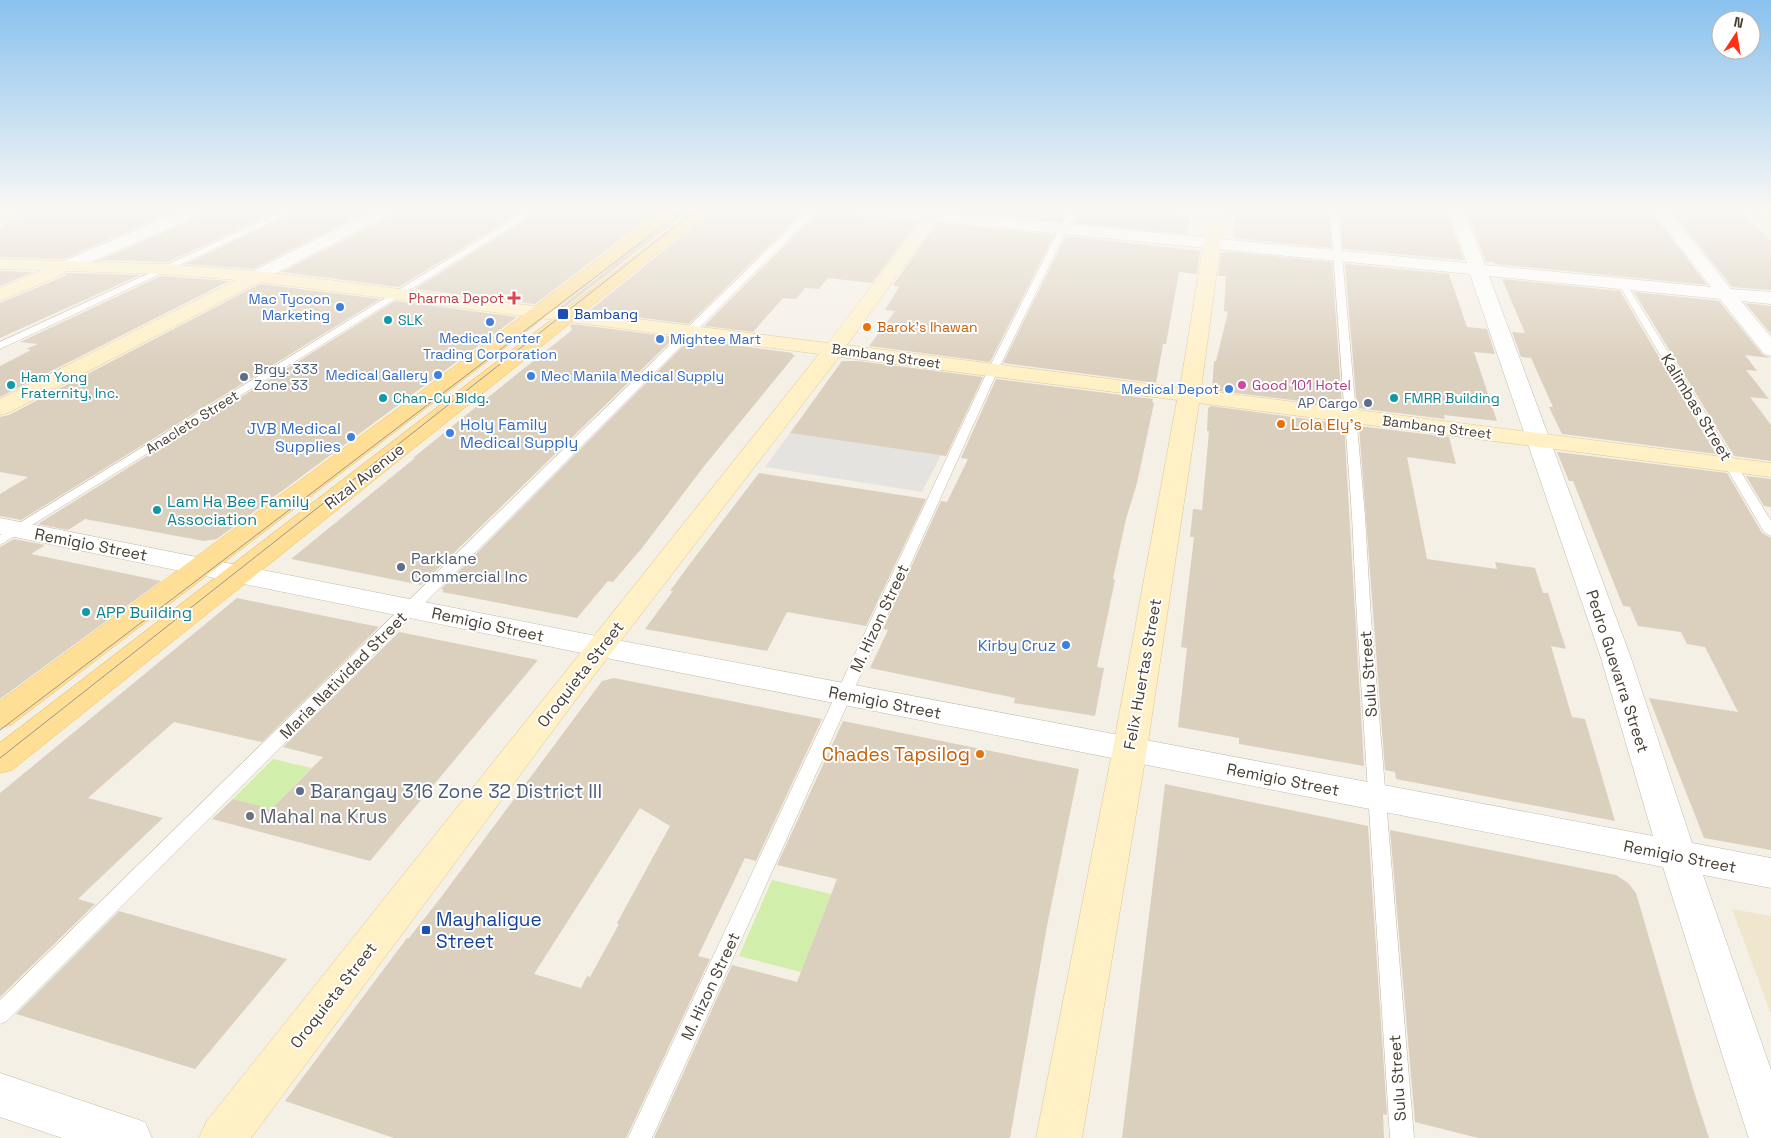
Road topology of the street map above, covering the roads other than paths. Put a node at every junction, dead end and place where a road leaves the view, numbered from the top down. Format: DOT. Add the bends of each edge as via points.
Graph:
graph roads {
  1 [pos="76,262"];
  2 [pos="179,262"];
  3 [pos="284,262"];
  4 [pos="450,262"];
  5 [pos="606,262"];
  6 [pos="638,262"];
  7 [pos="760,262"];
  8 [pos="899,262"];
  9 [pos="1045,262"];
  10 [pos="1209,262"];
  11 [pos="1337,262"];
  12 [pos="1408,262"];
  13 [pos="1475,262"];
  14 [pos="1700,262"];
  15 [pos="0,264"];
  16 [pos="67,266"];
  17 [pos="164,269"];
  18 [pos="1477,269"];
  19 [pos="257,276"];
  20 [pos="1622,283"];
  21 [pos="1725,293"];
  22 [pos="399,294"];
  23 [pos="0,295"];
  24 [pos="1771,298"];
  25 [pos="541,312"];
  26 [pos="570,316"];
  27 [pos="691,331"];
  28 [pos="0,346"];
  29 [pos="834,349"];
  30 [pos="1771,350"];
  31 [pos="993,370"];
  32 [pos="1189,396"];
  33 [pos="0,408"];
  34 [pos="1349,416"];
  35 [pos="1538,440"];
  36 [pos="1731,464"];
  37 [pos="1771,470"];
  38 [pos="6,532"];
  39 [pos="1771,532"];
  40 [pos="200,566"];
  41 [pos="239,573"];
  42 [pos="410,608"];
  43 [pos="601,647"];
  44 [pos="844,694"];
  45 [pos="0,717"];
  46 [pos="1130,748"];
  47 [pos="0,761"];
  48 [pos="1377,797"];
  49 [pos="1678,856"];
  50 [pos="1771,874"];
  51 [pos="0,1014"];
  52 [pos="0,1095"];
  53 [pos="1771,1136"];
  54 [pos="129,1138"];
  55 [pos="222,1138"];
  56 [pos="640,1138"];
  57 [pos="1059,1138"];
  58 [pos="1402,1138"];
  1 -- 16 [label="street"];
  2 -- 17 [label="lane"];
  3 -- 19 [label="street"];
  4 -- 22 [label="lane, Anacleto Street"];
  5 -- 25 [label="main road, Rizal Avenue"];
  6 -- 26 [label="main road, Rizal Avenue"];
  7 -- 27 [label="lane, Maria Natividad Street"];
  8 -- 29 [label="street, Oroquieta Street"];
  9 -- 31 [label="lane, M. Hizon Street"];
  10 -- 32 [label="street, Felix Huertas Street"];
  11 -- 34 [label="lane, Sulu Street"];
  12 -- 18 [label="street"];
  13 -- 18 [label="street, Pedro Guevarra Street"];
  14 -- 21 [label="street"];
  15 -- 16 [label="street, Bambang Street"];
  16 -- 17 [label="street, Bambang Street"];
  16 -- 23 [label="street"];
  17 -- 19 [label="street, Bambang Street"];
  17 -- 28 [label="lane"];
  18 -- 20 [label="street"];
  18 -- 35 [label="street, Pedro Guevarra Street"];
  19 -- 22 [label="street, Bambang Street"];
  19 -- 33 [label="street"];
  20 -- 21 [label="street"];
  20 -- 36 [label="lane, Kalimbas Street"];
  21 -- 24 [label="street"];
  21 -- 30 [label="street"];
  22 -- 25 [label="street, Bambang Street"];
  22 -- 38 [label="lane, Anacleto Street"];
  25 -- 26 [label="street, Bambang Street"];
  25 -- 40 [label="main road, Rizal Avenue"];
  26 -- 27 [label="street, Bambang Street"];
  26 -- 41 [label="main road, Rizal Avenue"];
  27 -- 29 [label="street, Bambang Street"];
  27 -- 42 [label="lane, Maria Natividad Street"];
  29 -- 31 [label="street, Bambang Street"];
  29 -- 43 [label="street, Oroquieta Street"];
  31 -- 32 [label="street, Bambang Street"];
  31 -- 44 [label="lane, M. Hizon Street"];
  32 -- 34 [label="street, Bambang Street"];
  32 -- 46 [label="street, Felix Huertas Street"];
  34 -- 35 [label="street, Bambang Street"];
  34 -- 48 [label="lane, Sulu Street" via="1363,563"];
  35 -- 36 [label="street, Bambang Street"];
  35 -- 49 [label="street, Pedro Guevarra Street" via="1616,658"];
  36 -- 37 [label="street, Bambang Street"];
  36 -- 39 [label="lane, Kalimbas Street"];
  38 -- 40 [label="street, Remigio Street"];
  40 -- 41 [label="street, Remigio Street"];
  40 -- 45 [label="main road, Rizal Avenue"];
  41 -- 42 [label="street, Remigio Street"];
  41 -- 47 [label="main road, Rizal Avenue"];
  42 -- 43 [label="street, Remigio Street"];
  42 -- 51 [label="lane, Maria Natividad Street"];
  43 -- 44 [label="street, Remigio Street"];
  43 -- 55 [label="street, Oroquieta Street"];
  44 -- 46 [label="street, Remigio Street"];
  44 -- 56 [label="lane, M. Hizon Street"];
  46 -- 48 [label="street, Remigio Street"];
  46 -- 57 [label="street, Felix Huertas Street"];
  48 -- 49 [label="street, Remigio Street"];
  48 -- 58 [label="lane, Sulu Street"];
  49 -- 50 [label="street, Remigio Street"];
  49 -- 53 [label="street, Pedro Guevarra Street"];
  52 -- 54 [label="street"];
}
